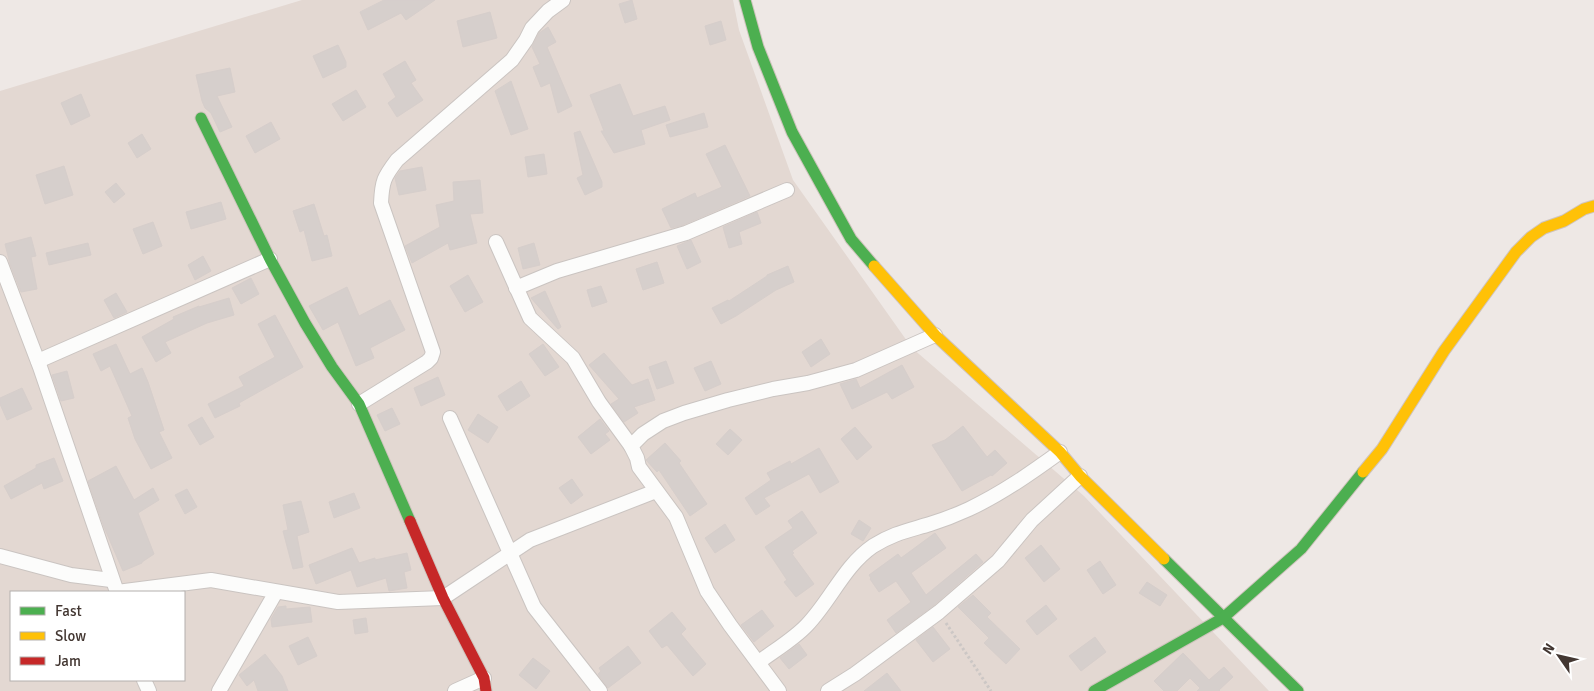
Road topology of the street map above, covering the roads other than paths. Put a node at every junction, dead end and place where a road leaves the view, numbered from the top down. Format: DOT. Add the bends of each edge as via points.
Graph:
graph roads {
  1 [pos="563,0"];
  2 [pos="745,0"];
  3 [pos="201,118"];
  4 [pos="787,190"];
  5 [pos="1594,206"];
  6 [pos="496,242"];
  7 [pos="270,259"];
  8 [pos="0,262"];
  9 [pos="516,288"];
  10 [pos="935,335"];
  11 [pos="38,361"];
  12 [pos="359,404"];
  13 [pos="450,418"];
  14 [pos="631,446"];
  15 [pos="1060,452"];
  16 [pos="1080,476"];
  17 [pos="656,491"];
  18 [pos="510,555"];
  19 [pos="0,556"];
  20 [pos="115,588"];
  21 [pos="276,592"];
  22 [pos="442,598"];
  23 [pos="1223,618"];
  24 [pos="759,662"];
  25 [pos="485,684"];
  26 [pos="219,691"];
  27 [pos="455,691"];
  28 [pos="600,691"];
  29 [pos="779,691"];
  30 [pos="828,691"];
  31 [pos="1094,691"];
  32 [pos="1298,691"];
  1 -- 12 [label="street" via="532,28 512,60 397,160 388,172 382,186 381,203 433,352 427,362"];
  2 -- 10 [label="street" via="758,47 792,132 851,239"];
  3 -- 7 [label="street"];
  4 -- 9 [label="street" via="686,233 557,271"];
  5 -- 23 [label="street" via="1544,228 1516,252 1444,352 1382,450 1301,550"];
  6 -- 9 [label="street"];
  7 -- 11 [label="street"];
  7 -- 12 [label="street" via="332,367"];
  8 -- 11 [label="street"];
  9 -- 14 [label="street" via="530,318 573,358"];
  10 -- 14 [label="street" via="856,370 728,400 664,420"];
  10 -- 15 [label="street"];
  11 -- 20 [label="street"];
  12 -- 22 [label="street"];
  13 -- 18 [label="street"];
  14 -- 17 [label="street" via="639,467"];
  15 -- 16 [label="street"];
  15 -- 24 [label="street" via="1028,476 969,509 894,534 873,546 857,558 807,626"];
  16 -- 23 [label="street"];
  16 -- 30 [label="street" via="1032,520 998,561 939,612"];
  17 -- 18 [label="street" via="530,540"];
  17 -- 24 [label="street" via="676,517 708,591"];
  18 -- 22 [label="street"];
  18 -- 28 [label="street" via="534,607"];
  19 -- 20 [label="street"];
  20 -- 21 [label="street" via="211,580"];
  21 -- 22 [label="street" via="338,602"];
  21 -- 26 [label="street"];
  22 -- 25 [label="street"];
  23 -- 31 [label="street"];
  23 -- 32 [label="street"];
  24 -- 29 [label="street"];
  25 -- 27 [label="street"];
}
